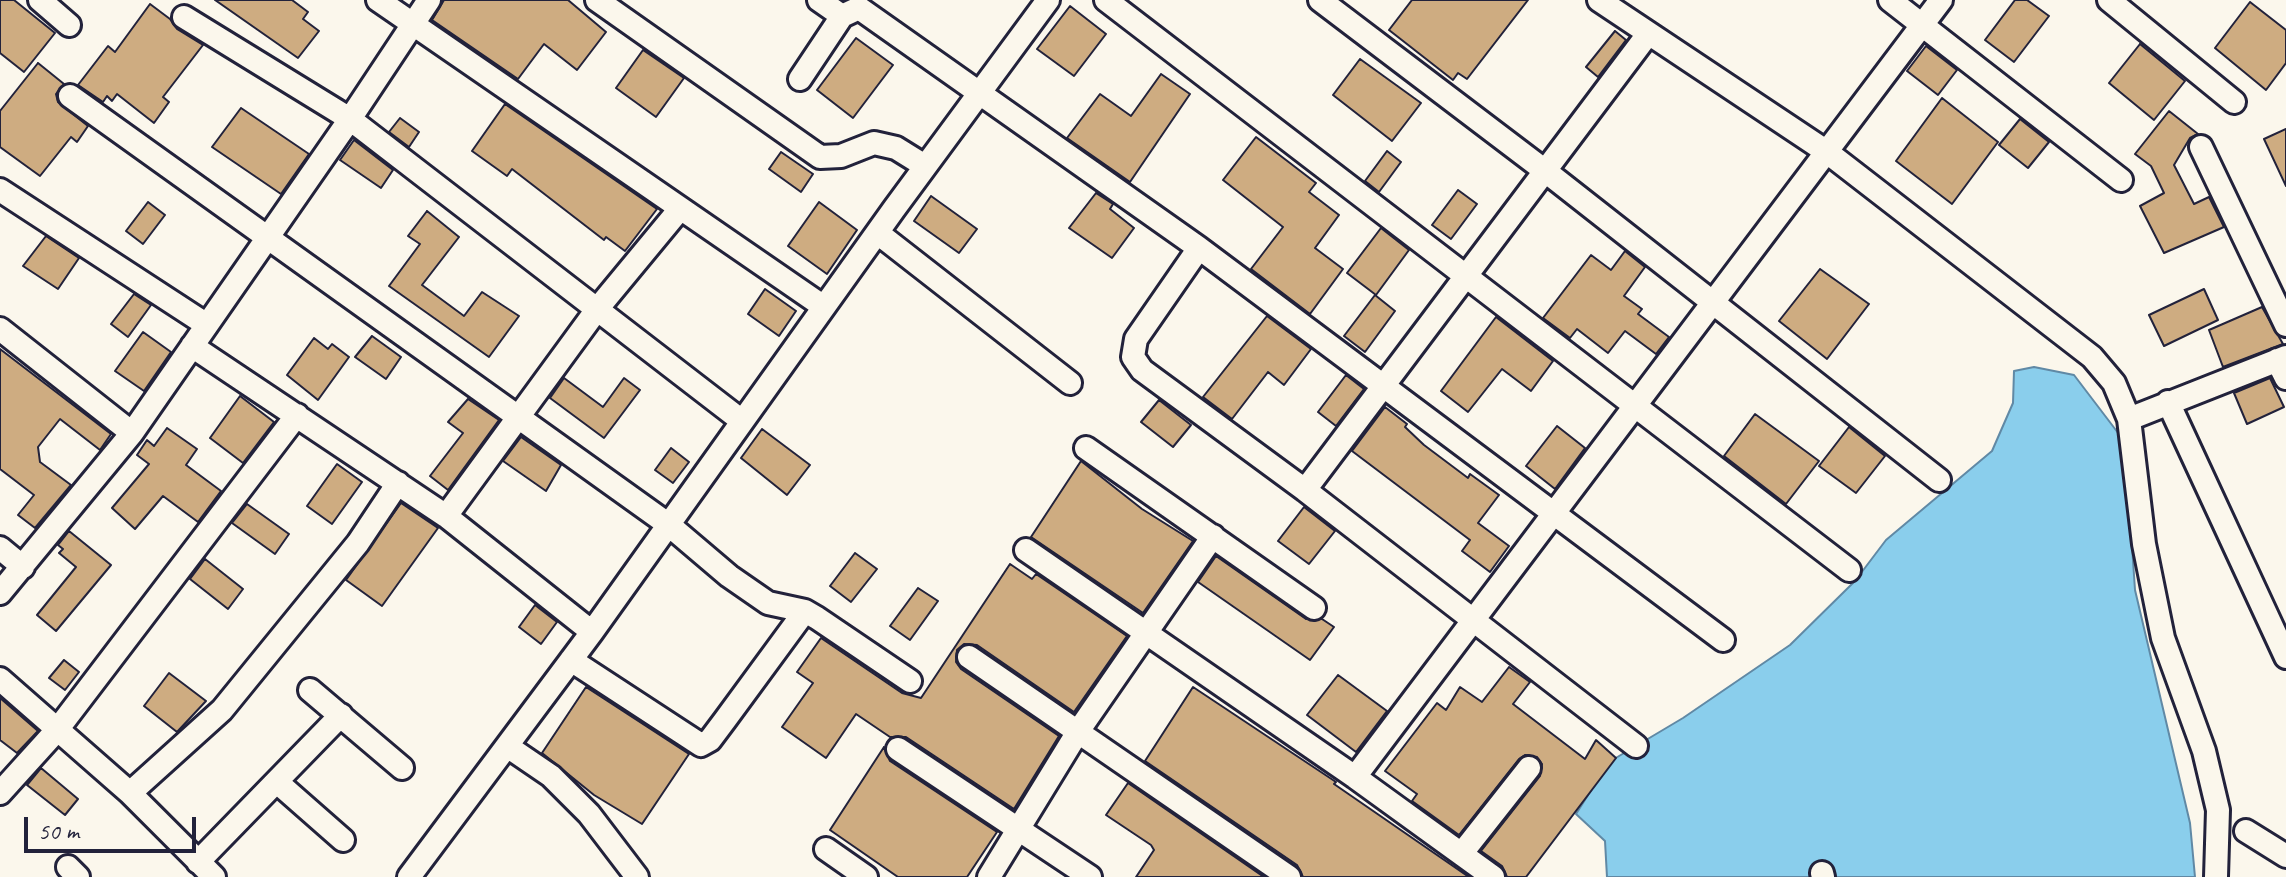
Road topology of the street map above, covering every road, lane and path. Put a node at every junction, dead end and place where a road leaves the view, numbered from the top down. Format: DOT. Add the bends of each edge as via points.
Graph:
graph roads {
  1 [pos="40,0"];
  2 [pos="378,0"];
  3 [pos="429,0"];
  4 [pos="597,0"];
  5 [pos="819,0"];
  6 [pos="1048,0"];
  7 [pos="1106,0"];
  8 [pos="1320,0"];
  9 [pos="1599,0"];
  10 [pos="1890,0"];
  11 [pos="1941,0"];
  12 [pos="2109,0"];
  13 [pos="842,16"];
  14 [pos="184,17"];
  15 [pos="412,24"];
  16 [pos="1923,24"];
  17 [pos="69,25"];
  18 [pos="1648,34"];
  19 [pos="800,79"];
  20 [pos="982,91"];
  21 [pos="70,96"];
  22 [pos="2234,102"];
  23 [pos="350,119"];
  24 [pos="2201,147"];
  25 [pos="1827,152"];
  26 [pos="925,166"];
  27 [pos="1544,170"];
  28 [pos="2121,180"];
  29 [pos="0,190"];
  30 [pos="679,210"];
  31 [pos="879,234"];
  32 [pos="268,235"];
  33 [pos="1199,248"];
  34 [pos="1466,278"];
  35 [pos="1713,302"];
  36 [pos="824,307"];
  37 [pos="598,308"];
  38 [pos="207,325"];
  39 [pos="2286,325"];
  40 [pos="0,329"];
  41 [pos="192,346"];
  42 [pos="2283,365"];
  43 [pos="1070,383"];
  44 [pos="1385,386"];
  45 [pos="2168,402"];
  46 [pos="1634,407"];
  47 [pos="297,415"];
  48 [pos="519,416"];
  49 [pos="2129,419"];
  50 [pos="742,421"];
  51 [pos="132,433"];
  52 [pos="1086,448"];
  53 [pos="1939,480"];
  54 [pos="398,483"];
  55 [pos="1305,490"];
  56 [pos="1553,515"];
  57 [pos="446,516"];
  58 [pos="669,525"];
  59 [pos="1213,536"];
  60 [pos="0,548"];
  61 [pos="1026,550"];
  62 [pos="23,567"];
  63 [pos="1849,570"];
  64 [pos="0,593"];
  65 [pos="1314,608"];
  66 [pos="805,611"];
  67 [pos="1472,622"];
  68 [pos="592,632"];
  69 [pos="1148,633"];
  70 [pos="1723,640"];
  71 [pos="969,657"];
  72 [pos="2286,657"];
  73 [pos="571,660"];
  74 [pos="0,679"];
  75 [pos="910,681"];
  76 [pos="310,690"];
  77 [pos="341,715"];
  78 [pos="57,730"];
  79 [pos="1079,730"];
  80 [pos="507,746"];
  81 [pos="1636,746"];
  82 [pos="898,749"];
  83 [pos="402,768"];
  84 [pos="1529,768"];
  85 [pos="1355,777"];
  86 [pos="277,782"];
  87 [pos="0,793"];
  88 [pos="130,793"];
  89 [pos="1019,829"];
  90 [pos="2246,831"];
  91 [pos="343,840"];
  92 [pos="826,849"];
  93 [pos="1462,853"];
  94 [pos="2286,856"];
  95 [pos="206,870"];
  96 [pos="416,874"];
  97 [pos="637,877"];
  98 [pos="866,877"];
  99 [pos="989,877"];
  100 [pos="1090,877"];
  101 [pos="1289,877"];
  102 [pos="1493,877"];
  103 [pos="2216,877"];
  1 -- 17 [label="street"];
  2 -- 15 [label="street"];
  3 -- 15 [label="street"];
  4 -- 26 [label="street" via="820,157 841,156 874,143 896,148"];
  5 -- 13 [label="street"];
  6 -- 20 [label="street"];
  7 -- 34 [label="street"];
  8 -- 27 [label="street"];
  9 -- 18 [label="street"];
  10 -- 16 [label="street"];
  11 -- 16 [label="street"];
  12 -- 22 [label="street"];
  13 -- 19 [label="street"];
  13 -- 20 [label="street" via="859,8"];
  14 -- 23 [label="street"];
  15 -- 23 [label="street"];
  15 -- 30 [label="street"];
  16 -- 25 [label="street"];
  16 -- 28 [label="street"];
  18 -- 25 [label="street"];
  18 -- 27 [label="street"];
  20 -- 26 [label="street"];
  20 -- 33 [label="street"];
  21 -- 32 [label="street"];
  23 -- 32 [label="street"];
  23 -- 37 [label="street"];
  24 -- 39 [label="street"];
  25 -- 35 [label="street"];
  25 -- 49 [label="street" via="2092,357 2114,383"];
  26 -- 31 [label="street"];
  27 -- 34 [label="street"];
  27 -- 35 [label="street"];
  29 -- 38 [label="street"];
  30 -- 36 [label="street"];
  30 -- 37 [label="street"];
  31 -- 36 [label="street"];
  31 -- 43 [label="street"];
  32 -- 38 [label="street"];
  32 -- 48 [label="street"];
  33 -- 44 [label="street"];
  33 -- 55 [label="street" via="1136,339 1133,357 1142,370"];
  34 -- 44 [label="street"];
  34 -- 46 [label="street"];
  35 -- 46 [label="street"];
  35 -- 53 [label="street"];
  36 -- 50 [label="street"];
  37 -- 48 [label="street"];
  37 -- 50 [label="street"];
  38 -- 41 [label="street"];
  40 -- 51 [label="street"];
  41 -- 47 [label="street"];
  41 -- 51 [label="street"];
  42 -- 45 [label="street"];
  44 -- 55 [label="street"];
  44 -- 56 [label="street"];
  45 -- 49 [label="street"];
  45 -- 72 [label="street"];
  46 -- 56 [label="street"];
  46 -- 63 [label="street"];
  47 -- 54 [label="street"];
  47 -- 78 [label="street"];
  48 -- 57 [label="street"];
  48 -- 58 [label="street"];
  49 -- 103 [label="street" via="2144,544 2163,638 2204,751 2218,810"];
  50 -- 58 [label="street"];
  51 -- 62 [label="street"];
  52 -- 59 [label="street"];
  54 -- 57 [label="street"];
  54 -- 88 [label="street" via="358,543 222,710"];
  55 -- 67 [label="street"];
  56 -- 67 [label="street"];
  56 -- 70 [label="street"];
  57 -- 68 [label="street"];
  58 -- 66 [label="street" via="768,603"];
  58 -- 68 [label="street"];
  59 -- 65 [label="street"];
  59 -- 69 [label="street"];
  60 -- 62 [label="street"];
  61 -- 69 [label="street"];
  62 -- 64 [label="street"];
  66 -- 73 [label="street" via="710,740 701,745"];
  66 -- 75 [label="street"];
  67 -- 81 [label="street"];
  67 -- 85 [label="street"];
  68 -- 73 [label="street"];
  69 -- 79 [label="street"];
  69 -- 85 [label="street"];
  71 -- 79 [label="street"];
  73 -- 80 [label="street"];
  74 -- 78 [label="street"];
  76 -- 77 [label="street"];
  77 -- 83 [label="street"];
  77 -- 86 [label="street"];
  78 -- 87 [label="street"];
  78 -- 88 [label="street"];
  79 -- 89 [label="street"];
  79 -- 101 [label="street"];
  80 -- 96 [label="street"];
  80 -- 97 [label="street" via="570,795"];
  82 -- 89 [label="street"];
  84 -- 93 [label="street"];
  85 -- 93 [label="street"];
  86 -- 91 [label="street"];
  86 -- 95 [label="street"];
  88 -- 95 [label="street"];
  89 -- 99 [label="street"];
  89 -- 100 [label="street"];
  90 -- 94 [label="street"];
  92 -- 98 [label="street"];
  93 -- 102 [label="street"];
}
